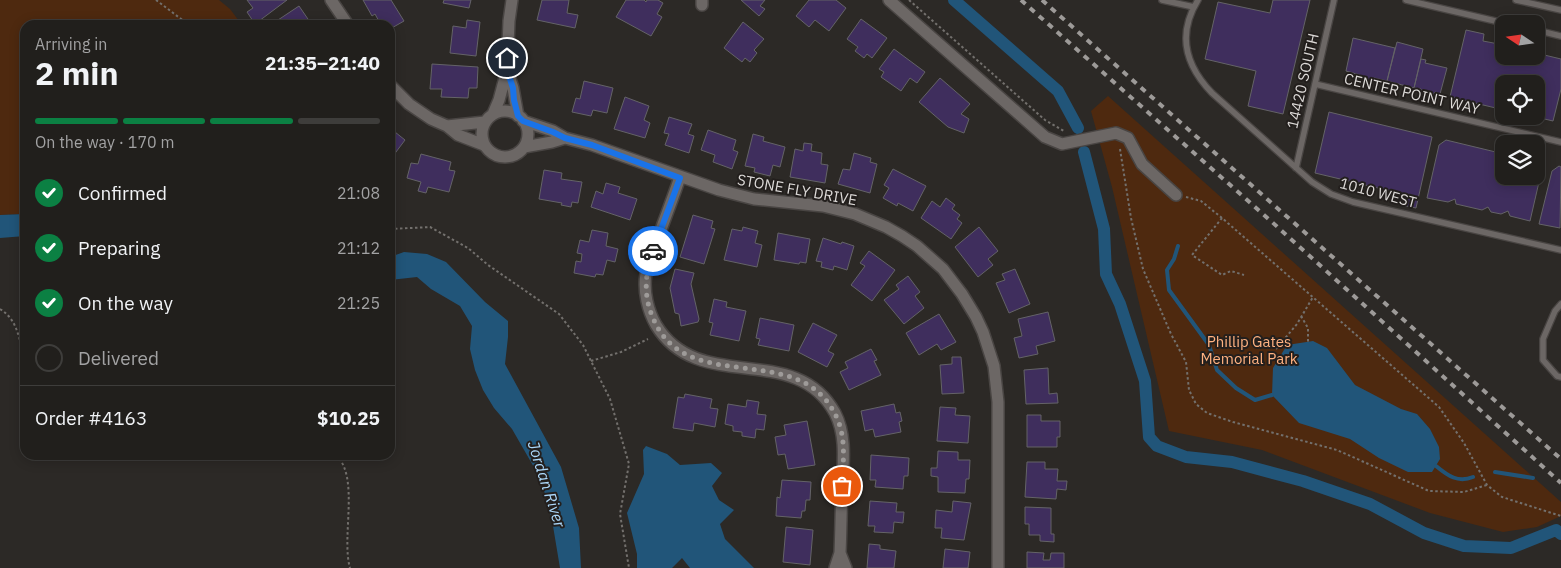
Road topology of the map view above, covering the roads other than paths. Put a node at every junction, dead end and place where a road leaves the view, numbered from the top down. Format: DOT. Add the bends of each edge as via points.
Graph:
graph roads {
  1 [pos="331,0"];
  2 [pos="512,0"];
  3 [pos="889,0"];
  4 [pos="1162,0"];
  5 [pos="1198,0"];
  6 [pos="1334,0"];
  7 [pos="1406,0"];
  8 [pos="1516,0"];
  9 [pos="1194,7"];
  10 [pos="1561,10"];
  11 [pos="345,20"];
  12 [pos="1495,21"];
  13 [pos="1545,32"];
  14 [pos="1561,36"];
  15 [pos="507,70"];
  16 [pos="1315,84"];
  17 [pos="395,90"];
  18 [pos="489,118"];
  19 [pos="521,118"];
  20 [pos="447,126"];
  21 [pos="565,138"];
  22 [pos="1561,142"];
  23 [pos="484,145"];
  24 [pos="524,147"];
  25 [pos="1296,168"];
  26 [pos="680,178"];
  27 [pos="1176,194"];
  28 [pos="1561,250"];
  29 [pos="1561,304"];
  30 [pos="1561,378"];
  31 [pos="840,553"];
  32 [pos="835,568"];
  33 [pos="846,568"];
  34 [pos="998,568"];
  1 -- 11 [label="street"];
  2 -- 15 [label="street"];
  3 -- 27 [label="street" via="1045,137 1062,144 1116,133 1124,135 1142,164"];
  4 -- 9 [label="lane"];
  5 -- 9 [label="lane, 1010 WEST"];
  6 -- 16 [label="lane, 14420 SOUTH"];
  7 -- 12 [label="lane"];
  8 -- 10 [label="lane"];
  9 -- 25 [label="lane, 1010 WEST" via="1186,40 1198,77"];
  13 -- 14 [label="lane"];
  15 -- 18 [label="street" via="499,100"];
  15 -- 19 [label="street"];
  16 -- 22 [label="lane, CENTER POINT WAY"];
  16 -- 25 [label="lane, 14420 SOUTH"];
  17 -- 20 [label="street" via="420,112"];
  18 -- 19 [label="street" via="503,111"];
  18 -- 20 [label="street"];
  18 -- 23 [label="street" via="482,133"];
  19 -- 21 [label="street, STONE FLY DRIVE"];
  19 -- 24 [label="street" via="528,134"];
  20 -- 23 [label="street" via="458,135"];
  21 -- 24 [label="street, STONE FLY DRIVE"];
  21 -- 26 [label="street, STONE FLY DRIVE"];
  23 -- 24 [label="street" via="500,157 514,156"];
  25 -- 28 [label="lane, 1010 WEST" via="1320,188 1353,202"];
  26 -- 31 [label="street" via="646,275 646,298 654,320 674,347 694,359 788,375 814,388 830,405 836,414 843,443"];
  26 -- 34 [label="street, STONE FLY DRIVE" via="737,195 823,206 855,214 902,236 943,269 976,317 994,366 998,402"];
  29 -- 30 [label="lane" via="1543,339 1543,360"];
  31 -- 32 [label="street"];
  31 -- 33 [label="street"];
}
